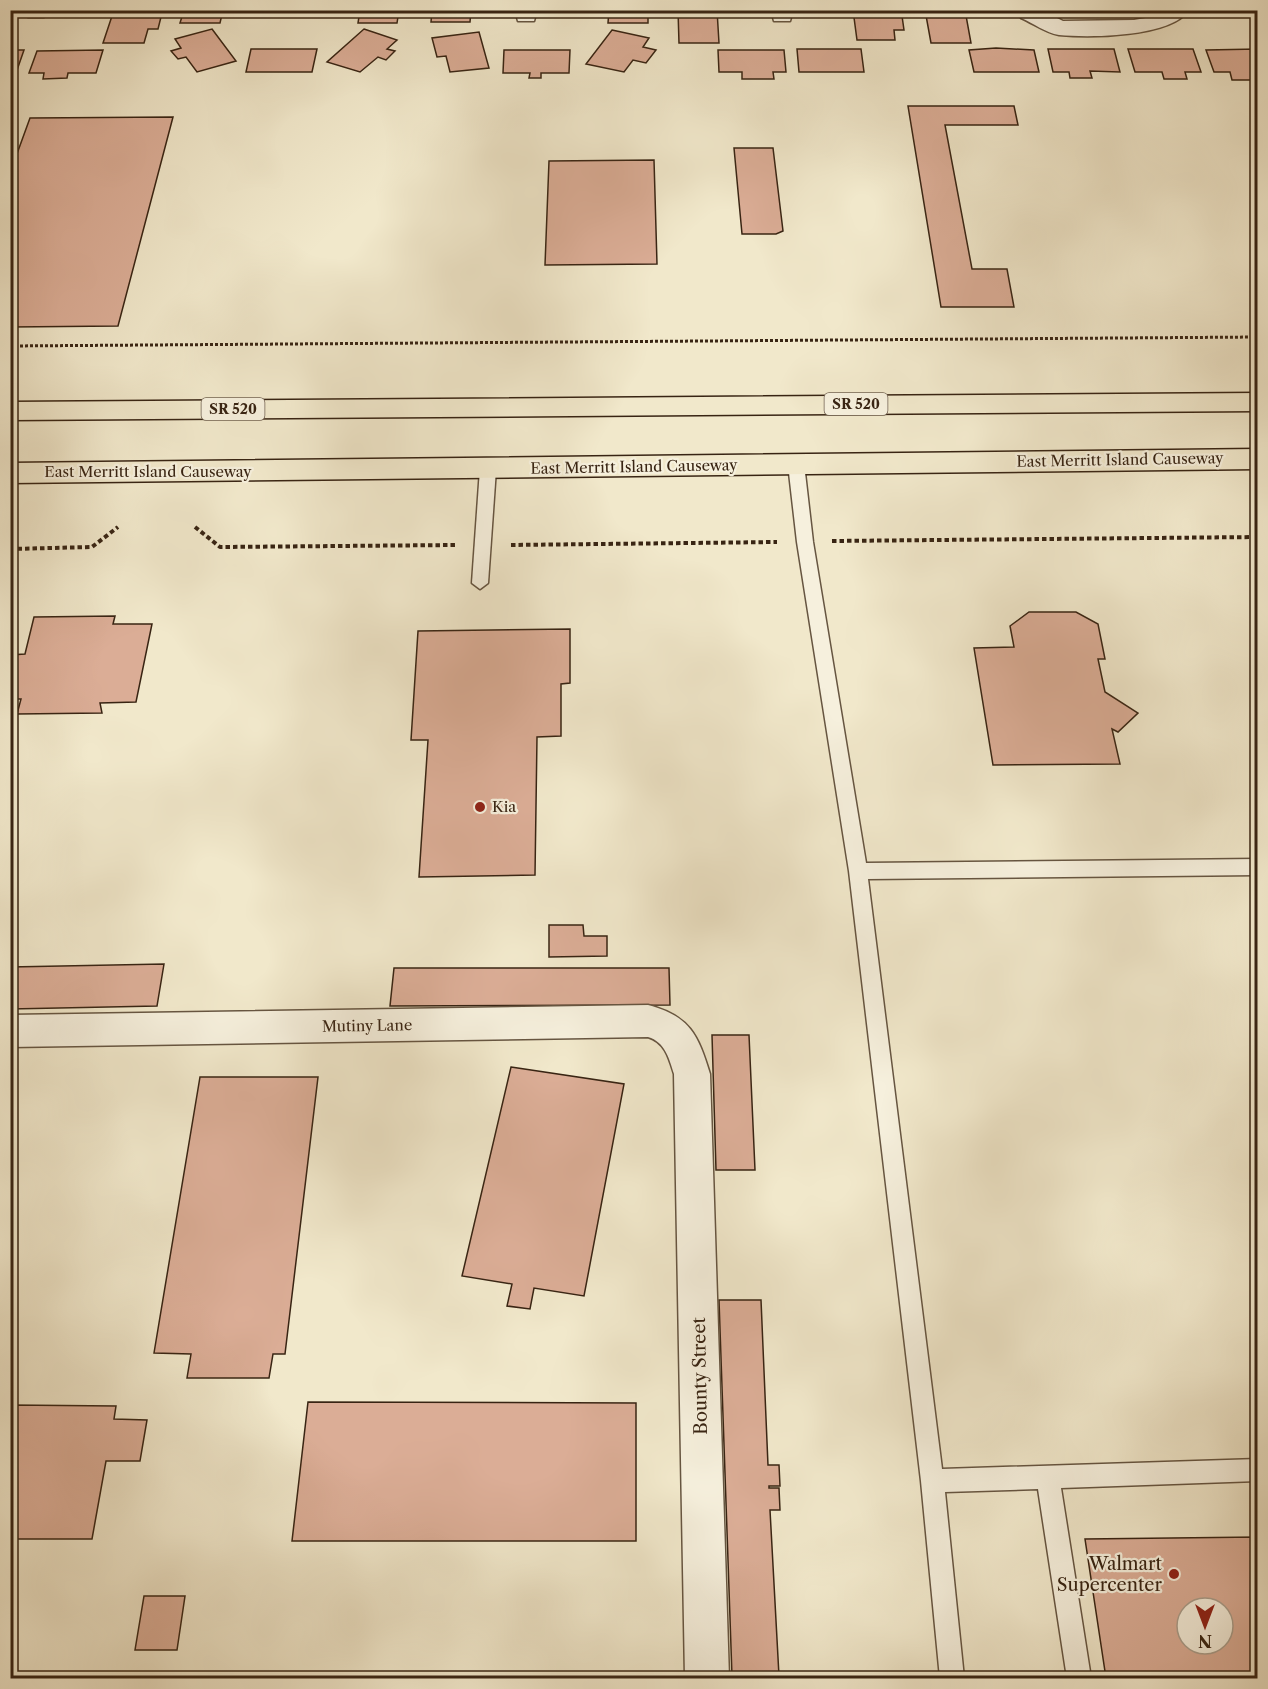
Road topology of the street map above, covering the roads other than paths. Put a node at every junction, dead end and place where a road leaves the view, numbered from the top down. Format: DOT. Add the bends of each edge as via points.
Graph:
graph roads {
  1 [pos="1029,10"];
  2 [pos="1177,11"];
  3 [pos="1257,402"];
  4 [pos="10,411"];
  5 [pos="1257,459"];
  6 [pos="796,464"];
  7 [pos="488,469"];
  8 [pos="10,473"];
  9 [pos="480,583"];
  10 [pos="1257,867"];
  11 [pos="858,871"];
  12 [pos="10,1031"];
  13 [pos="692,1074"];
  14 [pos="1257,1470"];
  15 [pos="1048,1477"];
  16 [pos="932,1481"];
  17 [pos="707,1678"];
  18 [pos="952,1678"];
  19 [pos="1079,1678"];
  1 -- 2 [label="street" via="1029,14 1059,28 1134,27 1164,21"];
  3 -- 4 [label="main road, SR 520"];
  5 -- 6 [label="main road, East Merritt Island Causeway"];
  6 -- 7 [label="main road, East Merritt Island Causeway"];
  6 -- 11 [label="lane"];
  7 -- 8 [label="main road, East Merritt Island Causeway"];
  7 -- 9 [label="lane"];
  10 -- 11 [label="lane"];
  11 -- 16 [label="lane"];
  12 -- 13 [label="street, Mutiny Lane" via="648,1021 663,1024 674,1032"];
  13 -- 17 [label="street, Bounty Street"];
  14 -- 15 [label="lane"];
  15 -- 16 [label="lane"];
  15 -- 19 [label="lane"];
  16 -- 18 [label="lane"];
}
